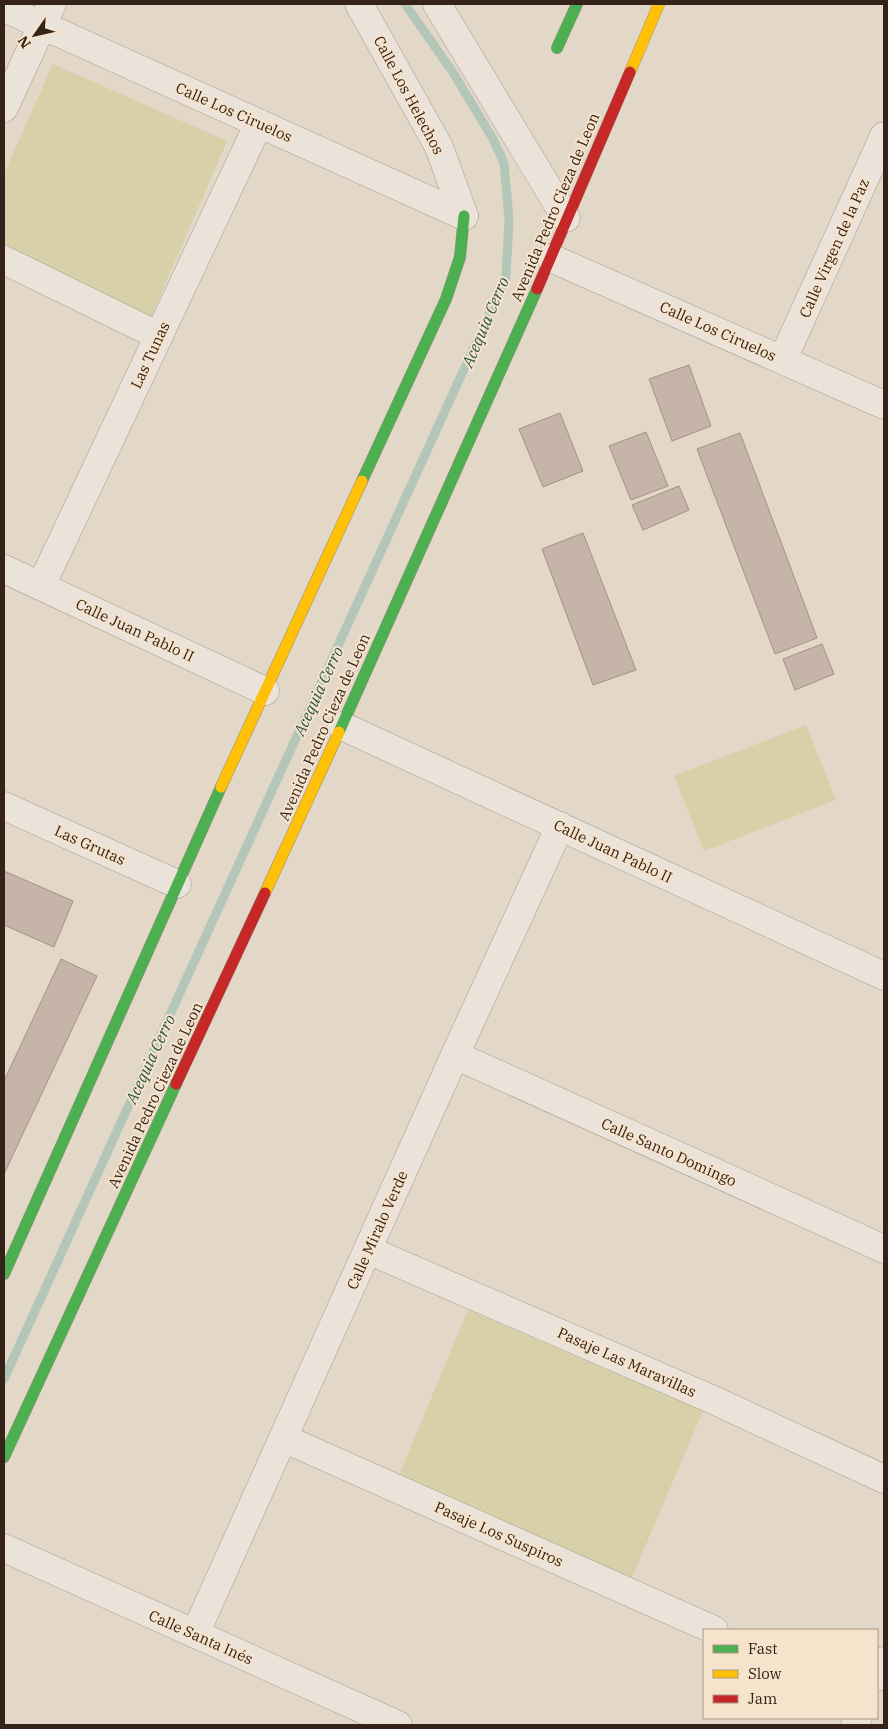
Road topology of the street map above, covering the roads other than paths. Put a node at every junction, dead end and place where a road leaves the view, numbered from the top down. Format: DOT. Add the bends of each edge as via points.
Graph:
graph roads {
  1 [pos="359,4"];
  2 [pos="437,4"];
  3 [pos="577,4"];
  4 [pos="659,4"];
  5 [pos="4,8"];
  6 [pos="47,14"];
  7 [pos="557,48"];
  8 [pos="4,108"];
  9 [pos="259,123"];
  10 [pos="884,136"];
  11 [pos="464,216"];
  12 [pos="566,218"];
  13 [pos="550,258"];
  14 [pos="4,260"];
  15 [pos="158,336"];
  16 [pos="784,359"];
  17 [pos="884,405"];
  18 [pos="4,569"];
  19 [pos="41,586"];
  20 [pos="265,691"];
  21 [pos="342,726"];
  22 [pos="4,806"];
  23 [pos="560,826"];
  24 [pos="177,884"];
  25 [pos="884,976"];
  26 [pos="455,1056"];
  27 [pos="884,1249"];
  28 [pos="368,1250"];
  29 [pos="4,1274"];
  30 [pos="283,1438"];
  31 [pos="4,1457"];
  32 [pos="884,1479"];
  33 [pos="4,1548"];
  34 [pos="712,1629"];
  35 [pos="195,1634"];
  36 [pos="884,1661"];
  37 [pos="878,1675"];
  38 [pos="398,1725"];
  1 -- 11 [label="street, Calle Los Helechos" via="439,147"];
  2 -- 12 [label="street"];
  3 -- 7 [label="street"];
  4 -- 12 [label="street, Avenida Pedro Cieza de Leon"];
  5 -- 6 [label="street, Calle Los Ciruelos"];
  6 -- 8 [label="street"];
  6 -- 9 [label="street, Calle Los Ciruelos"];
  9 -- 11 [label="street, Calle Los Ciruelos"];
  9 -- 15 [label="street, Las Tunas"];
  10 -- 16 [label="street, Calle Virgen de la Paz"];
  11 -- 20 [label="street" via="460,257 446,298"];
  12 -- 13 [label="street, Avenida Pedro Cieza de Leon"];
  13 -- 16 [label="street, Calle Los Ciruelos"];
  13 -- 21 [label="street, Avenida Pedro Cieza de Leon"];
  14 -- 15 [label="street"];
  15 -- 19 [label="street, Las Tunas"];
  16 -- 17 [label="street, Calle Los Ciruelos"];
  18 -- 19 [label="street, Calle Juan Pablo II"];
  19 -- 20 [label="street, Calle Juan Pablo II"];
  20 -- 24 [label="street"];
  21 -- 23 [label="street, Calle Juan Pablo II"];
  21 -- 31 [label="street, Avenida Pedro Cieza de Leon"];
  22 -- 24 [label="street, Las Grutas"];
  23 -- 25 [label="street, Calle Juan Pablo II"];
  23 -- 26 [label="street, Calle Miralo Verde"];
  24 -- 29 [label="street"];
  26 -- 27 [label="street, Calle Santo Domingo"];
  26 -- 28 [label="street, Calle Miralo Verde"];
  28 -- 30 [label="street, Calle Miralo Verde"];
  28 -- 32 [label="street, Pasaje Las Maravillas" via="709,1398"];
  30 -- 34 [label="street, Pasaje Los Suspiros"];
  30 -- 35 [label="street, Calle Miralo Verde"];
  33 -- 35 [label="street, Calle Santa Inés"];
  35 -- 38 [label="street, Calle Santa Inés"];
  36 -- 37 [label="street"];
}
